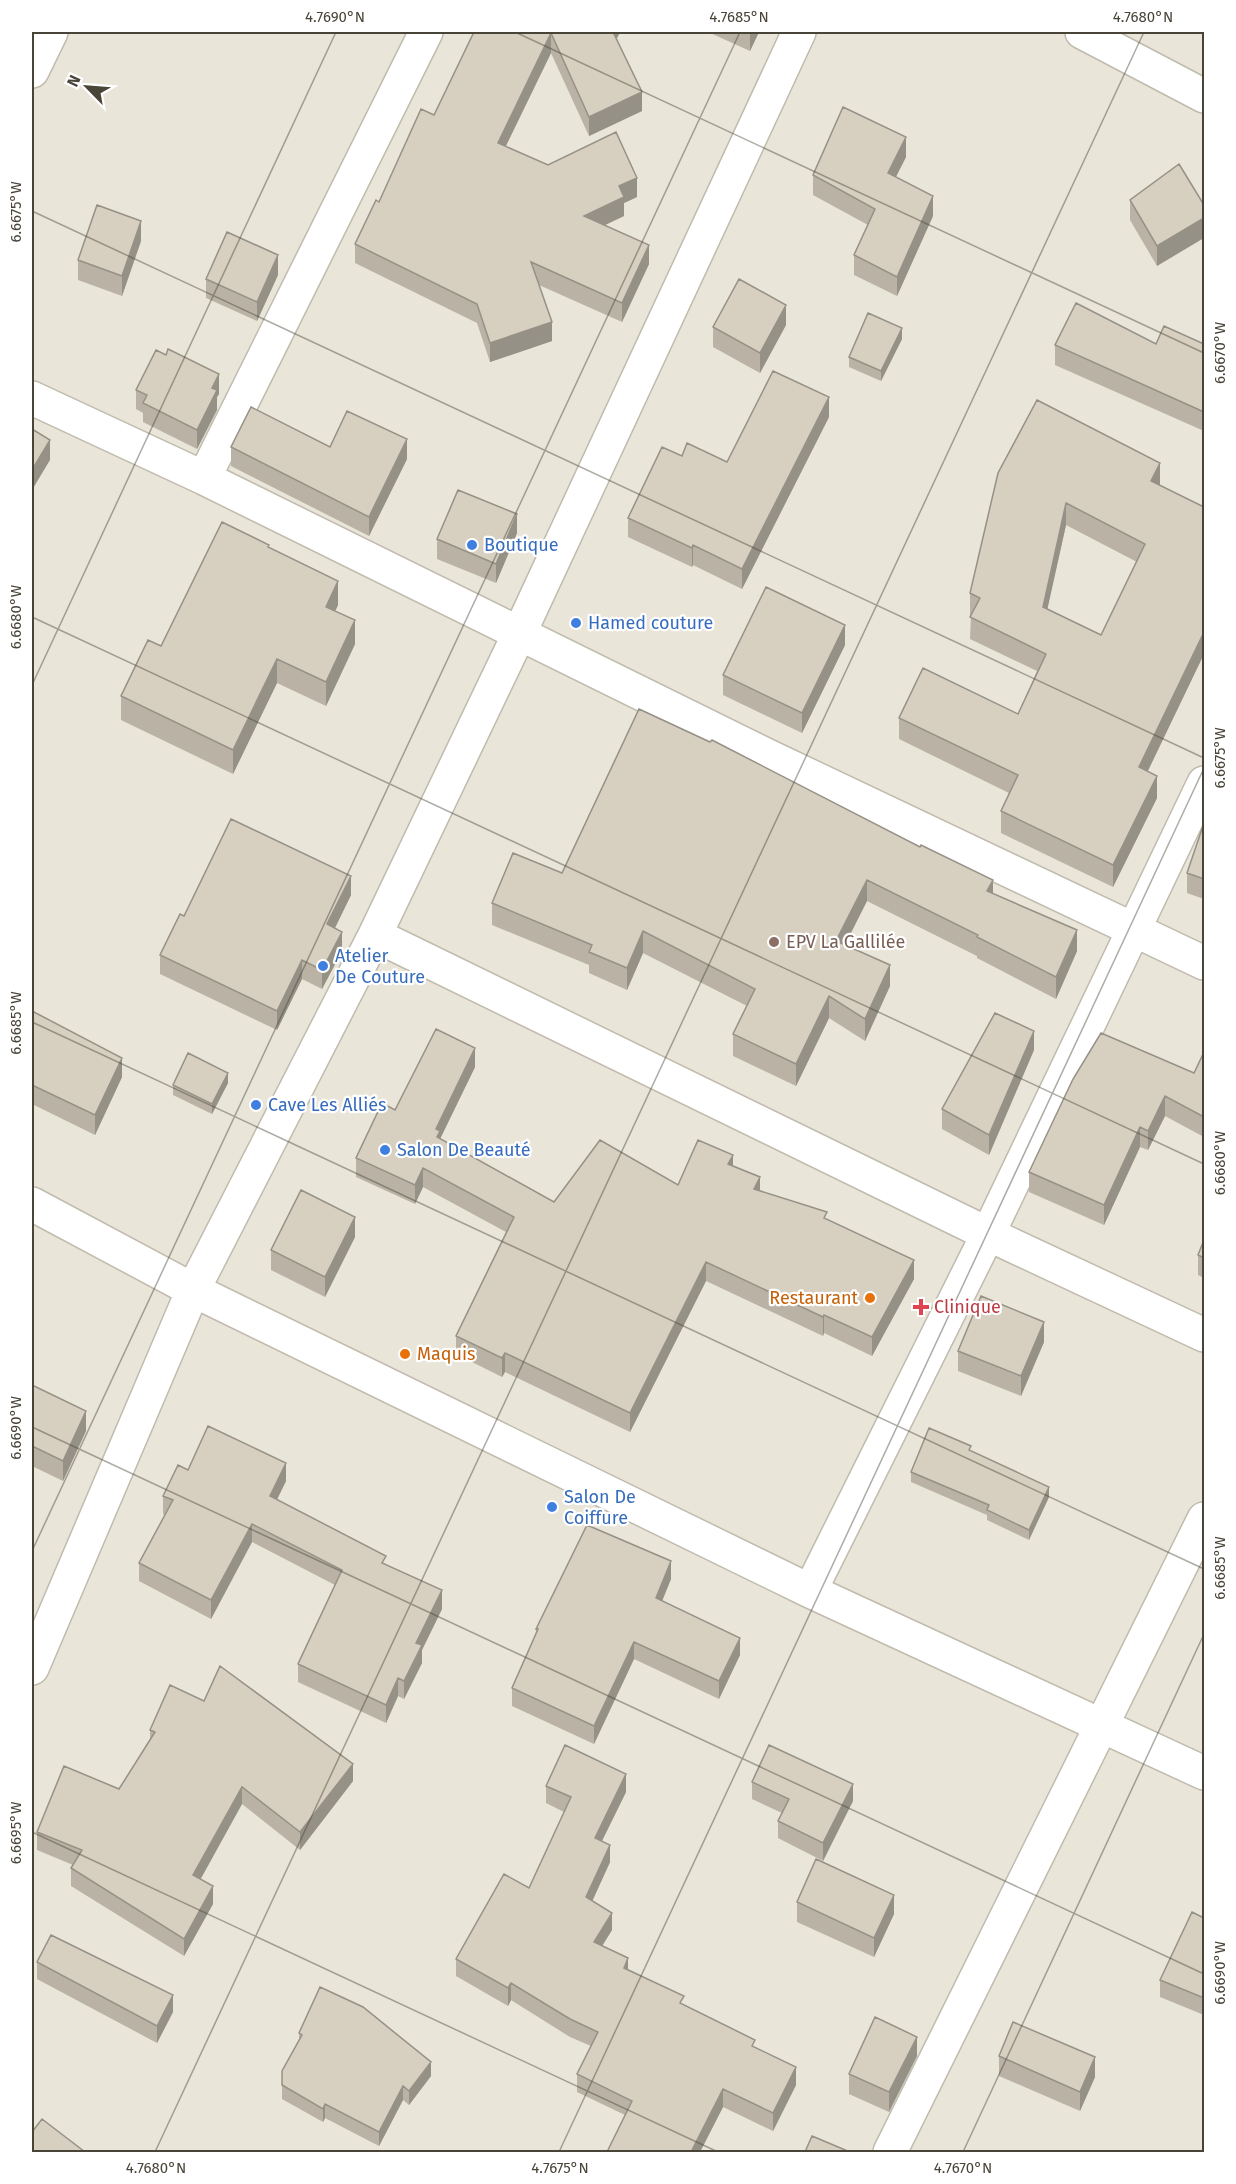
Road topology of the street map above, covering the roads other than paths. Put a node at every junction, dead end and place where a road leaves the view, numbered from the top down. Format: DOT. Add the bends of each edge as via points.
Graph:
graph roads {
  1 [pos="51,32"];
  2 [pos="426,32"];
  3 [pos="799,32"];
  4 [pos="1082,32"];
  5 [pos="32,71"];
  6 [pos="1204,96"];
  7 [pos="32,398"];
  8 [pos="204,477"];
  9 [pos="520,632"];
  10 [pos="1204,783"];
  11 [pos="1133,929"];
  12 [pos="375,935"];
  13 [pos="1204,963"];
  14 [pos="32,1204"];
  15 [pos="988,1234"];
  16 [pos="193,1290"];
  17 [pos="1204,1335"];
  18 [pos="1204,1519"];
  19 [pos="810,1591"];
  20 [pos="32,1668"];
  21 [pos="1101,1724"];
  22 [pos="1204,1773"];
  23 [pos="890,2152"];
  1 -- 5 [label="street"];
  2 -- 8 [label="street"];
  3 -- 9 [label="street"];
  4 -- 6 [label="street"];
  7 -- 8 [label="street"];
  8 -- 9 [label="street"];
  9 -- 11 [label="street" via="770,757"];
  9 -- 12 [label="street"];
  10 -- 11 [label="street"];
  11 -- 13 [label="street"];
  11 -- 15 [label="street"];
  12 -- 15 [label="street"];
  12 -- 16 [label="street"];
  14 -- 16 [label="street"];
  15 -- 17 [label="street"];
  15 -- 19 [label="street"];
  16 -- 19 [label="street"];
  16 -- 20 [label="street"];
  18 -- 21 [label="street"];
  19 -- 21 [label="street"];
  21 -- 22 [label="street"];
  21 -- 23 [label="street"];
}
